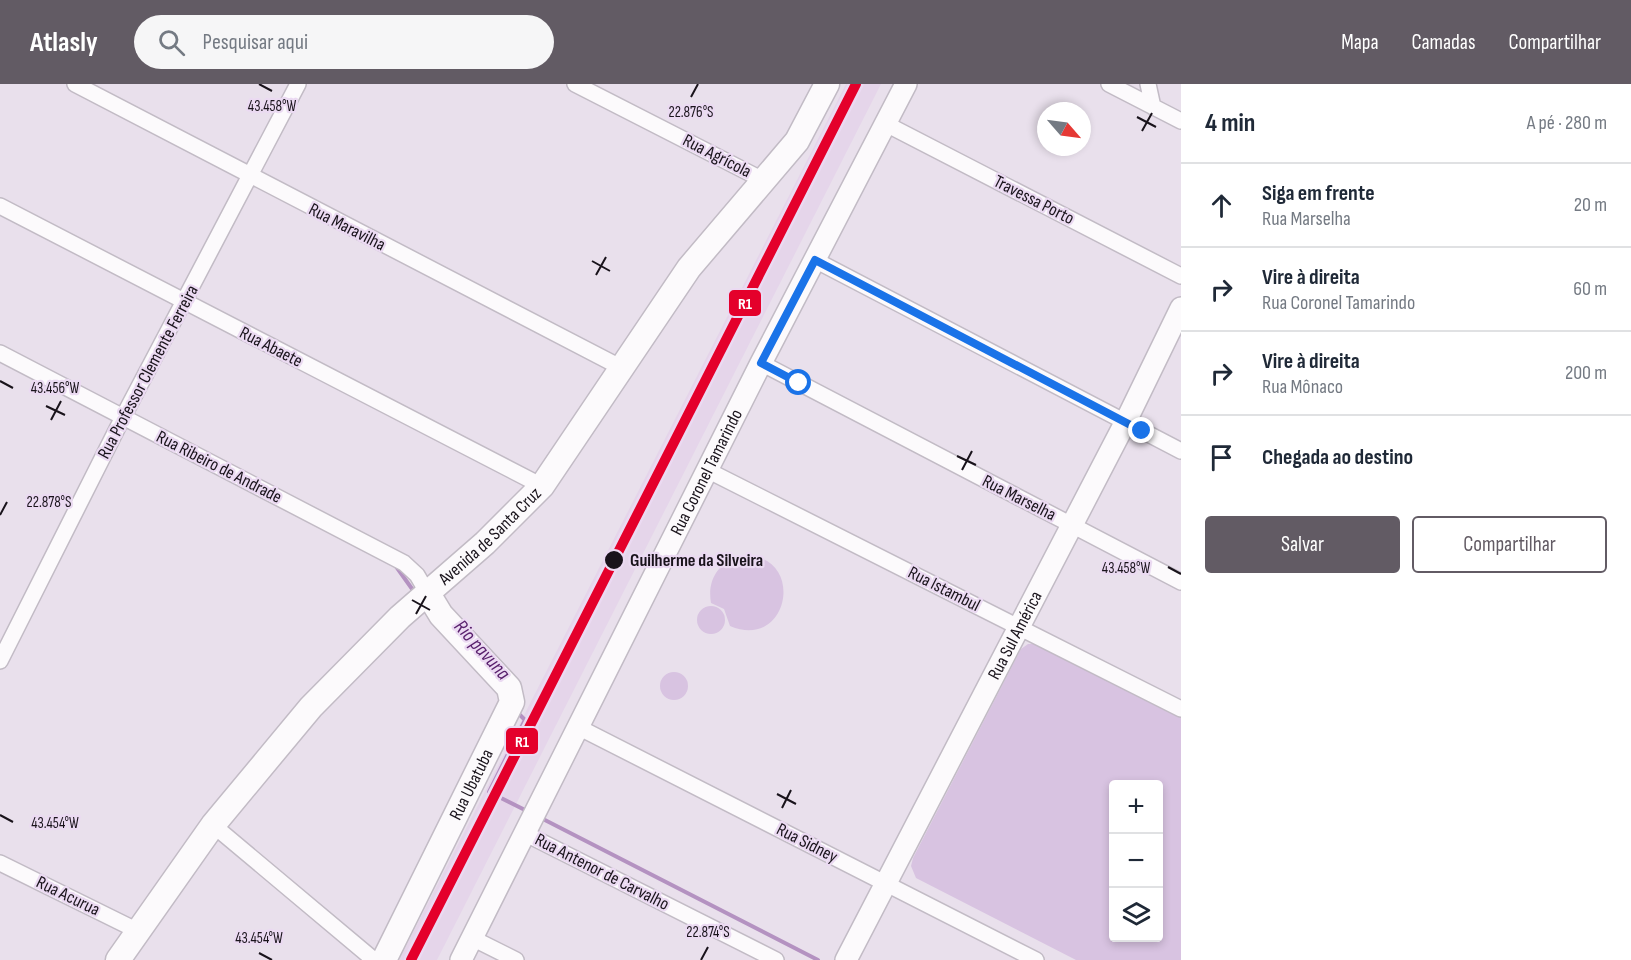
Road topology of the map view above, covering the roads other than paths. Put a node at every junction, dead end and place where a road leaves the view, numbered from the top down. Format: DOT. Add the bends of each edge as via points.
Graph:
graph roads {
  1 [pos="75,84"];
  2 [pos="298,84"];
  3 [pos="575,84"];
  4 [pos="827,84"];
  5 [pos="906,84"];
  6 [pos="1109,84"];
  7 [pos="1148,84"];
  8 [pos="1153,107"];
  9 [pos="1181,121"];
  10 [pos="886,124"];
  11 [pos="250,177"];
  12 [pos="763,180"];
  13 [pos="0,206"];
  14 [pos="815,260"];
  15 [pos="1181,276"];
  16 [pos="184,302"];
  17 [pos="1181,308"];
  18 [pos="0,354"];
  19 [pos="761,363"];
  20 [pos="620,367"];
  21 [pos="122,421"];
  22 [pos="1125,423"];
  23 [pos="1181,451"];
  24 [pos="707,470"];
  25 [pos="542,486"];
  26 [pos="1072,525"];
  27 [pos="1181,582"];
  28 [pos="427,592"];
  29 [pos="1019,627"];
  30 [pos="0,662"];
  31 [pos="1181,709"];
  32 [pos="578,727"];
  33 [pos="213,825"];
  34 [pos="524,833"];
  35 [pos="0,863"];
  36 [pos="886,882"];
  37 [pos="136,930"];
  38 [pos="472,938"];
  39 [pos="117,960"];
  40 [pos="374,960"];
  41 [pos="384,960"];
  42 [pos="461,960"];
  43 [pos="516,960"];
  44 [pos="776,960"];
  45 [pos="846,960"];
  46 [pos="1036,960"];
  1 -- 11 [label="street, Rua Maravilha"];
  2 -- 11 [label="street, Rua Professor Clemente Ferreira"];
  3 -- 12 [label="street, Rua Agrícola"];
  4 -- 12 [label="main road, Avenida de Santa Cruz" via="802,134"];
  5 -- 10 [label="main road, Rua Coronel Tamarindo"];
  6 -- 8 [label="street"];
  7 -- 8 [label="street"];
  8 -- 9 [label="street"];
  10 -- 14 [label="main road, Rua Coronel Tamarindo"];
  10 -- 15 [label="street, Travessa Porto"];
  11 -- 16 [label="street, Rua Professor Clemente Ferreira"];
  11 -- 20 [label="street, Rua Maravilha"];
  12 -- 20 [label="main road, Avenida de Santa Cruz" via="689,268"];
  13 -- 16 [label="street, Rua Abaete"];
  14 -- 19 [label="main road, Rua Coronel Tamarindo"];
  14 -- 22 [label="street"];
  16 -- 21 [label="street, Rua Professor Clemente Ferreira"];
  16 -- 25 [label="street, Rua Abaete"];
  17 -- 22 [label="main road, Rua Sul América"];
  18 -- 21 [label="street, Rua Ribeiro de Andrade"];
  19 -- 24 [label="main road, Rua Coronel Tamarindo"];
  19 -- 26 [label="street, Rua Marselha"];
  20 -- 25 [label="main road, Avenida de Santa Cruz"];
  21 -- 28 [label="street, Rua Ribeiro de Andrade" via="404,563"];
  21 -- 30 [label="street, Rua Professor Clemente Ferreira"];
  22 -- 23 [label="street"];
  22 -- 26 [label="main road, Rua Sul América"];
  24 -- 29 [label="street, Rua Istambul"];
  24 -- 32 [label="main road, Rua Coronel Tamarindo"];
  25 -- 28 [label="main road, Avenida de Santa Cruz" via="485,543"];
  26 -- 27 [label="street, Rua Marselha"];
  26 -- 29 [label="main road, Rua Sul América"];
  28 -- 33 [label="main road, Avenida de Santa Cruz" via="311,707"];
  28 -- 41 [label="main road, Rua Ubatuba" via="441,615 509,688 512,702"];
  29 -- 31 [label="street, Rua Istambul"];
  29 -- 36 [label="main road, Rua Sul América"];
  32 -- 34 [label="main road, Rua Coronel Tamarindo"];
  32 -- 36 [label="street, Rua Sidney"];
  33 -- 37 [label="main road, Avenida de Santa Cruz"];
  33 -- 40 [label="street"];
  34 -- 38 [label="main road, Rua Coronel Tamarindo"];
  34 -- 44 [label="street, Rua Antenor de Carvalho"];
  35 -- 37 [label="street, Rua Acurua"];
  36 -- 45 [label="main road, Rua Sul América"];
  36 -- 46 [label="street, Rua Sidney"];
  37 -- 39 [label="main road, Avenida de Santa Cruz"];
  38 -- 42 [label="main road, Rua Coronel Tamarindo"];
  38 -- 43 [label="street"];
}
